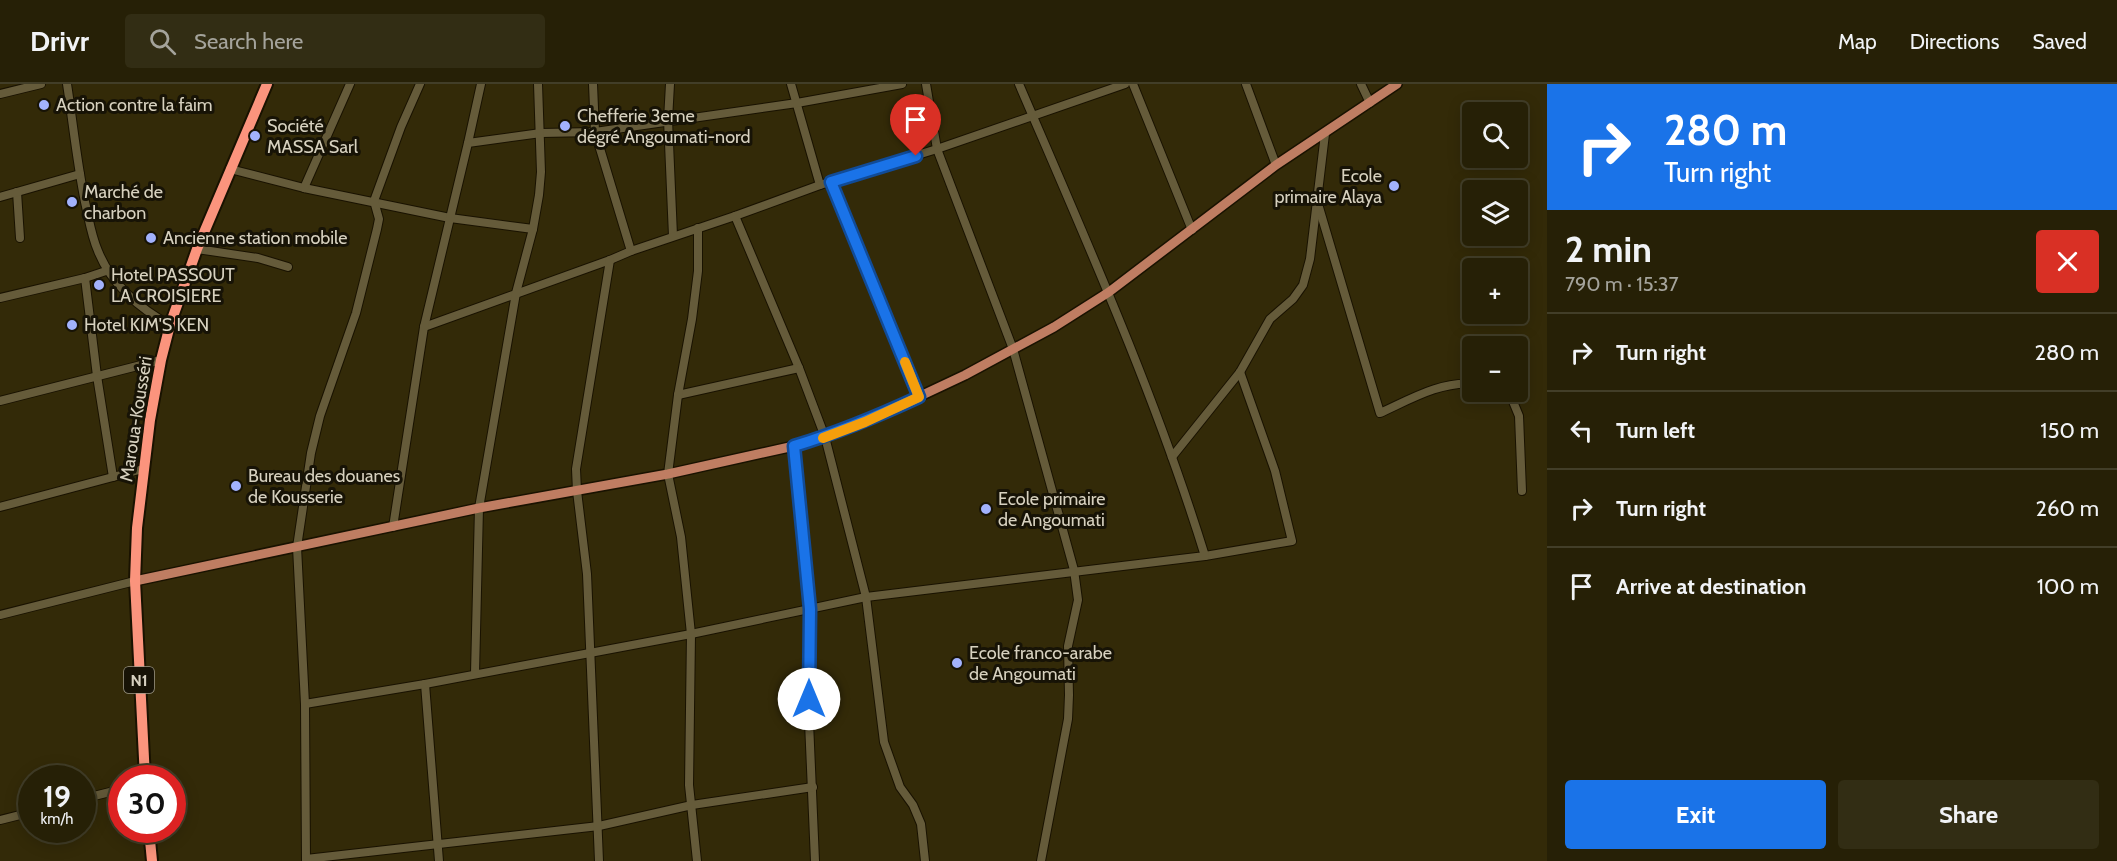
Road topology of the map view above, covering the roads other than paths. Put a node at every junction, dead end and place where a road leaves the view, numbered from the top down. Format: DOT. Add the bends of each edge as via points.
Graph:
graph roads {
  1 [pos="41,84"];
  2 [pos="67,84"];
  3 [pos="267,84"];
  4 [pos="350,84"];
  5 [pos="420,84"];
  6 [pos="481,84"];
  7 [pos="538,84"];
  8 [pos="592,84"];
  9 [pos="670,84"];
  10 [pos="791,84"];
  11 [pos="902,84"];
  12 [pos="926,84"];
  13 [pos="1019,84"];
  14 [pos="1125,84"];
  15 [pos="1133,84"];
  16 [pos="1246,84"];
  17 [pos="1361,84"];
  18 [pos="1397,84"];
  19 [pos="0,94"];
  20 [pos="796,103"];
  21 [pos="1370,103"];
  22 [pos="1033,116"];
  23 [pos="668,120"];
  24 [pos="595,132"];
  25 [pos="541,133"];
  26 [pos="1325,134"];
  27 [pos="468,143"];
  28 [pos="937,149"];
  29 [pos="1276,165"];
  30 [pos="230,169"];
  31 [pos="80,174"];
  32 [pos="831,182"];
  33 [pos="820,185"];
  34 [pos="304,188"];
  35 [pos="17,192"];
  36 [pos="0,197"];
  37 [pos="1316,199"];
  38 [pos="374,201"];
  39 [pos="735,216"];
  40 [pos="450,218"];
  41 [pos="698,228"];
  42 [pos="533,229"];
  43 [pos="1192,230"];
  44 [pos="673,236"];
  45 [pos="20,238"];
  46 [pos="197,249"];
  47 [pos="631,251"];
  48 [pos="609,260"];
  49 [pos="288,267"];
  50 [pos="109,270"];
  51 [pos="85,278"];
  52 [pos="1109,292"];
  53 [pos="516,293"];
  54 [pos="0,298"];
  55 [pos="170,325"];
  56 [pos="424,327"];
  57 [pos="1013,350"];
  58 [pos="161,360"];
  59 [pos="799,368"];
  60 [pos="1240,372"];
  61 [pos="97,376"];
  62 [pos="1462,384"];
  63 [pos="678,395"];
  64 [pos="919,397"];
  65 [pos="0,401"];
  66 [pos="1513,402"];
  67 [pos="825,437"];
  68 [pos="794,446"];
  69 [pos="1172,457"];
  70 [pos="143,469"];
  71 [pos="668,474"];
  72 [pos="113,477"];
  73 [pos="577,491"];
  74 [pos="1522,491"];
  75 [pos="0,507"];
  76 [pos="479,508"];
  77 [pos="393,527"];
  78 [pos="297,547"];
  79 [pos="1205,556"];
  80 [pos="1074,570"];
  81 [pos="135,581"];
  82 [pos="866,597"];
  83 [pos="810,609"];
  84 [pos="0,615"];
  85 [pos="691,634"];
  86 [pos="589,653"];
  87 [pos="475,673"];
  88 [pos="425,684"];
  89 [pos="304,704"];
  90 [pos="144,765"];
  91 [pos="813,787"];
  92 [pos="692,805"];
  93 [pos="18,816"];
  94 [pos="0,820"];
  95 [pos="599,826"];
  96 [pos="150,843"];
  97 [pos="438,844"];
  98 [pos="306,860"];
  99 [pos="152,861"];
  100 [pos="439,861"];
  101 [pos="599,861"];
  102 [pos="697,861"];
  103 [pos="815,861"];
  104 [pos="925,861"];
  105 [pos="1041,861"];
  1 -- 19 [label="street"];
  2 -- 31 [label="street"];
  3 -- 30 [label="highway, Maroua-Kousséri / N1"];
  4 -- 34 [label="street"];
  5 -- 38 [label="street"];
  6 -- 27 [label="street"];
  7 -- 25 [label="street"];
  8 -- 24 [label="street"];
  9 -- 23 [label="street"];
  10 -- 20 [label="street"];
  11 -- 20 [label="street"];
  12 -- 28 [label="street"];
  13 -- 22 [label="street"];
  14 -- 22 [label="street"];
  15 -- 43 [label="street"];
  16 -- 29 [label="street"];
  17 -- 21 [label="street"];
  18 -- 21 [label="main road"];
  20 -- 23 [label="street"];
  20 -- 33 [label="street"];
  21 -- 26 [label="main road"];
  22 -- 28 [label="street"];
  22 -- 52 [label="street"];
  23 -- 24 [label="street"];
  23 -- 44 [label="street"];
  24 -- 25 [label="street"];
  24 -- 47 [label="street"];
  25 -- 27 [label="street"];
  25 -- 42 [label="street" via="541,183"];
  26 -- 29 [label="main road"];
  26 -- 37 [label="street"];
  27 -- 40 [label="street"];
  28 -- 32 [label="street"];
  28 -- 57 [label="street"];
  29 -- 43 [label="main road"];
  30 -- 34 [label="street"];
  30 -- 46 [label="highway, Maroua-Kousséri / N1"];
  31 -- 35 [label="street"];
  31 -- 50 [label="street" via="98,253"];
  32 -- 33 [label="street"];
  32 -- 64 [label="street"];
  33 -- 39 [label="street"];
  34 -- 38 [label="street"];
  35 -- 36 [label="street"];
  35 -- 45 [label="street"];
  37 -- 60 [label="street" via="1310,259 1303,285 1270,319"];
  37 -- 62 [label="street" via="1380,413 1436,388"];
  38 -- 40 [label="street"];
  38 -- 78 [label="street" via="377,229 356,313 320,416"];
  39 -- 41 [label="street"];
  39 -- 59 [label="street"];
  40 -- 42 [label="street"];
  40 -- 56 [label="street"];
  41 -- 44 [label="street"];
  41 -- 63 [label="street" via="698,271"];
  42 -- 53 [label="street"];
  43 -- 52 [label="main road"];
  44 -- 47 [label="street"];
  46 -- 49 [label="street" via="258,258"];
  46 -- 55 [label="highway, Maroua-Kousséri / N1"];
  47 -- 48 [label="street"];
  48 -- 53 [label="street"];
  48 -- 73 [label="street" via="579,445"];
  50 -- 51 [label="street"];
  50 -- 55 [label="street" via="132,300"];
  51 -- 54 [label="street"];
  51 -- 61 [label="street"];
  52 -- 57 [label="main road"];
  52 -- 69 [label="street"];
  53 -- 56 [label="street"];
  53 -- 76 [label="street"];
  55 -- 58 [label="highway, Maroua-Kousséri / N1"];
  56 -- 77 [label="street"];
  57 -- 64 [label="main road"];
  57 -- 80 [label="street"];
  58 -- 61 [label="street"];
  58 -- 70 [label="highway, Maroua-Kousséri / N1"];
  59 -- 63 [label="street"];
  59 -- 67 [label="street"];
  60 -- 69 [label="street"];
  60 -- 79 [label="street" via="1275,471 1292,541"];
  61 -- 65 [label="street"];
  61 -- 72 [label="street"];
  63 -- 71 [label="street"];
  64 -- 67 [label="main road"];
  66 -- 74 [label="street" via="1518,416"];
  67 -- 68 [label="main road"];
  67 -- 82 [label="street"];
  68 -- 71 [label="main road"];
  68 -- 83 [label="street"];
  69 -- 79 [label="street"];
  70 -- 72 [label="street"];
  70 -- 81 [label="highway, Maroua-Kousséri / N1"];
  71 -- 73 [label="main road"];
  71 -- 85 [label="street" via="681,537"];
  72 -- 75 [label="street"];
  73 -- 76 [label="main road"];
  73 -- 86 [label="street" via="587,574"];
  76 -- 77 [label="main road"];
  76 -- 87 [label="street"];
  77 -- 78 [label="main road"];
  78 -- 81 [label="main road"];
  78 -- 89 [label="street"];
  79 -- 80 [label="street"];
  80 -- 82 [label="street"];
  80 -- 105 [label="street" via="1078,600 1068,646 1068,719"];
  81 -- 84 [label="street"];
  81 -- 90 [label="highway, Maroua-Kousséri / N1"];
  82 -- 83 [label="street"];
  82 -- 104 [label="street" via="884,742 900,786 921,824"];
  83 -- 85 [label="street"];
  83 -- 91 [label="street"];
  85 -- 86 [label="street"];
  85 -- 92 [label="street"];
  86 -- 87 [label="street"];
  86 -- 95 [label="street"];
  87 -- 88 [label="street"];
  88 -- 89 [label="street"];
  88 -- 97 [label="street"];
  89 -- 98 [label="street"];
  91 -- 92 [label="street"];
  91 -- 103 [label="street"];
  92 -- 95 [label="street"];
  92 -- 102 [label="street"];
  93 -- 94 [label="street"];
  95 -- 97 [label="street"];
  95 -- 101 [label="street"];
  96 -- 99 [label="highway"];
  97 -- 98 [label="street"];
  97 -- 100 [label="street"];
}
